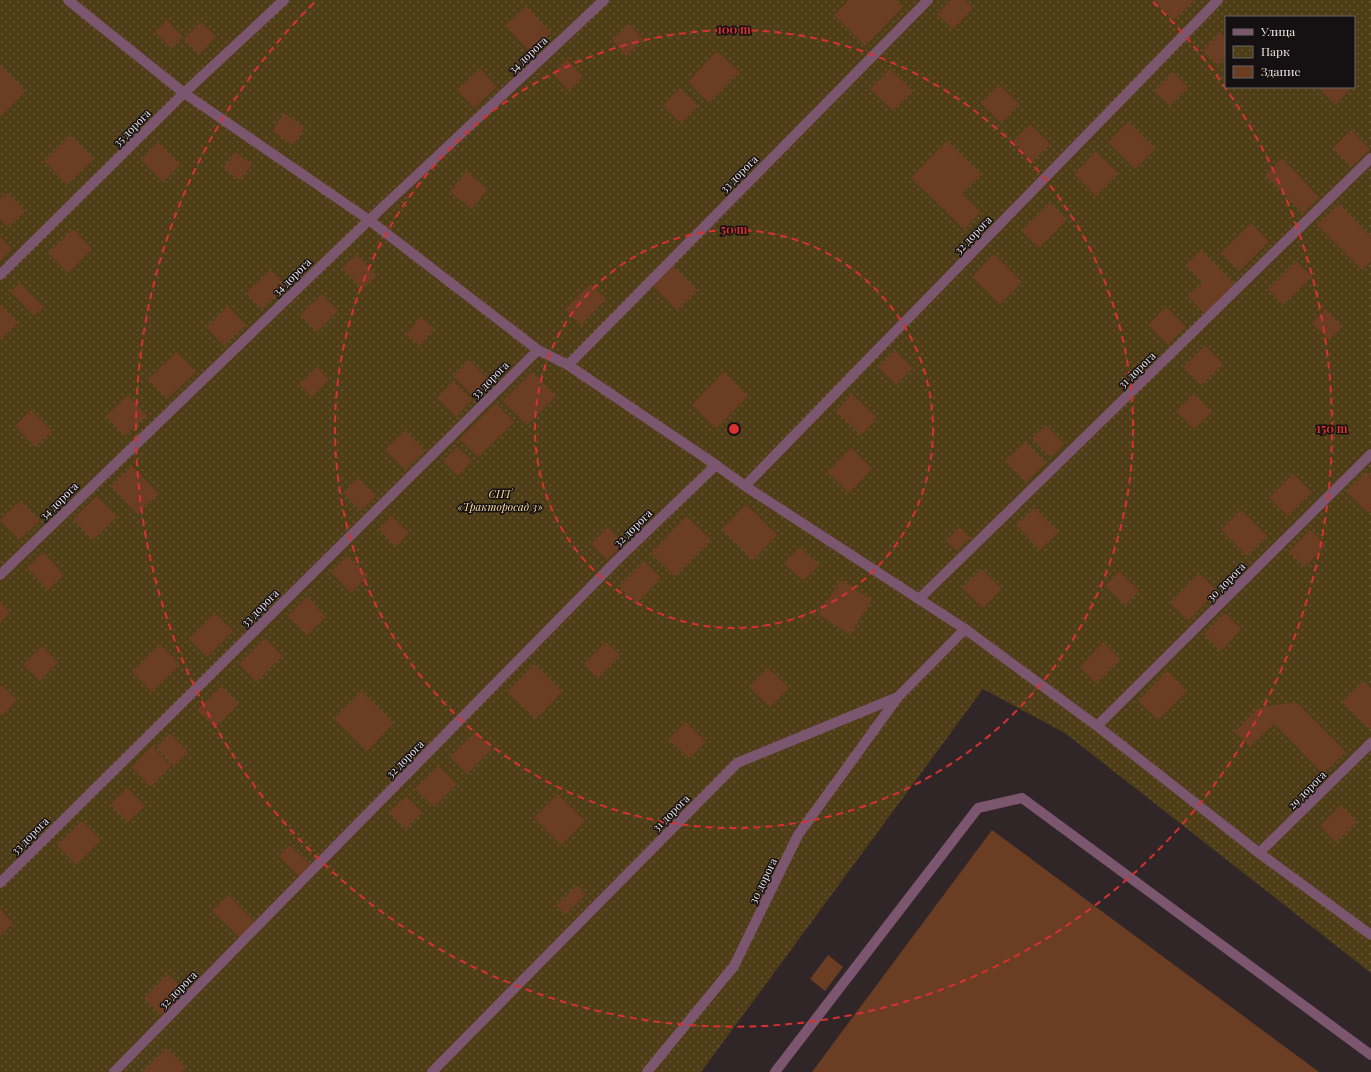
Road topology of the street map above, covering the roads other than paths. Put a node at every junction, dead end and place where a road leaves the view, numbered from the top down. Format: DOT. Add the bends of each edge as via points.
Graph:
graph roads {
  1 [pos="68,0"];
  2 [pos="284,0"];
  3 [pos="604,0"];
  4 [pos="928,0"];
  5 [pos="1218,0"];
  6 [pos="184,93"];
  7 [pos="1371,158"];
  8 [pos="369,220"];
  9 [pos="0,275"];
  10 [pos="538,350"];
  11 [pos="568,365"];
  12 [pos="1371,454"];
  13 [pos="716,465"];
  14 [pos="745,486"];
  15 [pos="0,574"];
  16 [pos="919,599"];
  17 [pos="965,628"];
  18 [pos="898,697"];
  19 [pos="1097,726"];
  20 [pos="1371,743"];
  21 [pos="1259,853"];
  22 [pos="0,883"];
  23 [pos="1371,935"];
  24 [pos="1371,1055"];
  25 [pos="114,1072"];
  26 [pos="432,1072"];
  27 [pos="647,1072"];
  28 [pos="775,1072"];
  1 -- 6 [label="street"];
  2 -- 6 [label="street, 35 дорога"];
  3 -- 8 [label="street, 34 дорога"];
  4 -- 11 [label="street, 33 дорога"];
  5 -- 14 [label="street, 32 дорога"];
  6 -- 8 [label="street"];
  6 -- 9 [label="street, 35 дорога"];
  7 -- 16 [label="street, 31 дорога"];
  8 -- 10 [label="street"];
  8 -- 15 [label="street, 34 дорога"];
  10 -- 11 [label="street"];
  10 -- 22 [label="street, 33 дорога"];
  11 -- 13 [label="street"];
  12 -- 19 [label="street, 30 дорога"];
  13 -- 14 [label="street"];
  13 -- 25 [label="street, 32 дорога" via="615,562"];
  14 -- 16 [label="street"];
  16 -- 17 [label="street"];
  17 -- 18 [label="street, 31 дорога"];
  17 -- 19 [label="street"];
  18 -- 26 [label="street, 31 дорога" via="737,763"];
  18 -- 27 [label="street, 30 дорога" via="798,835 734,966"];
  19 -- 21 [label="street"];
  20 -- 21 [label="street, 29 дорога"];
  21 -- 23 [label="street"];
  24 -- 28 [label="street" via="1022,798 978,808"];
}
